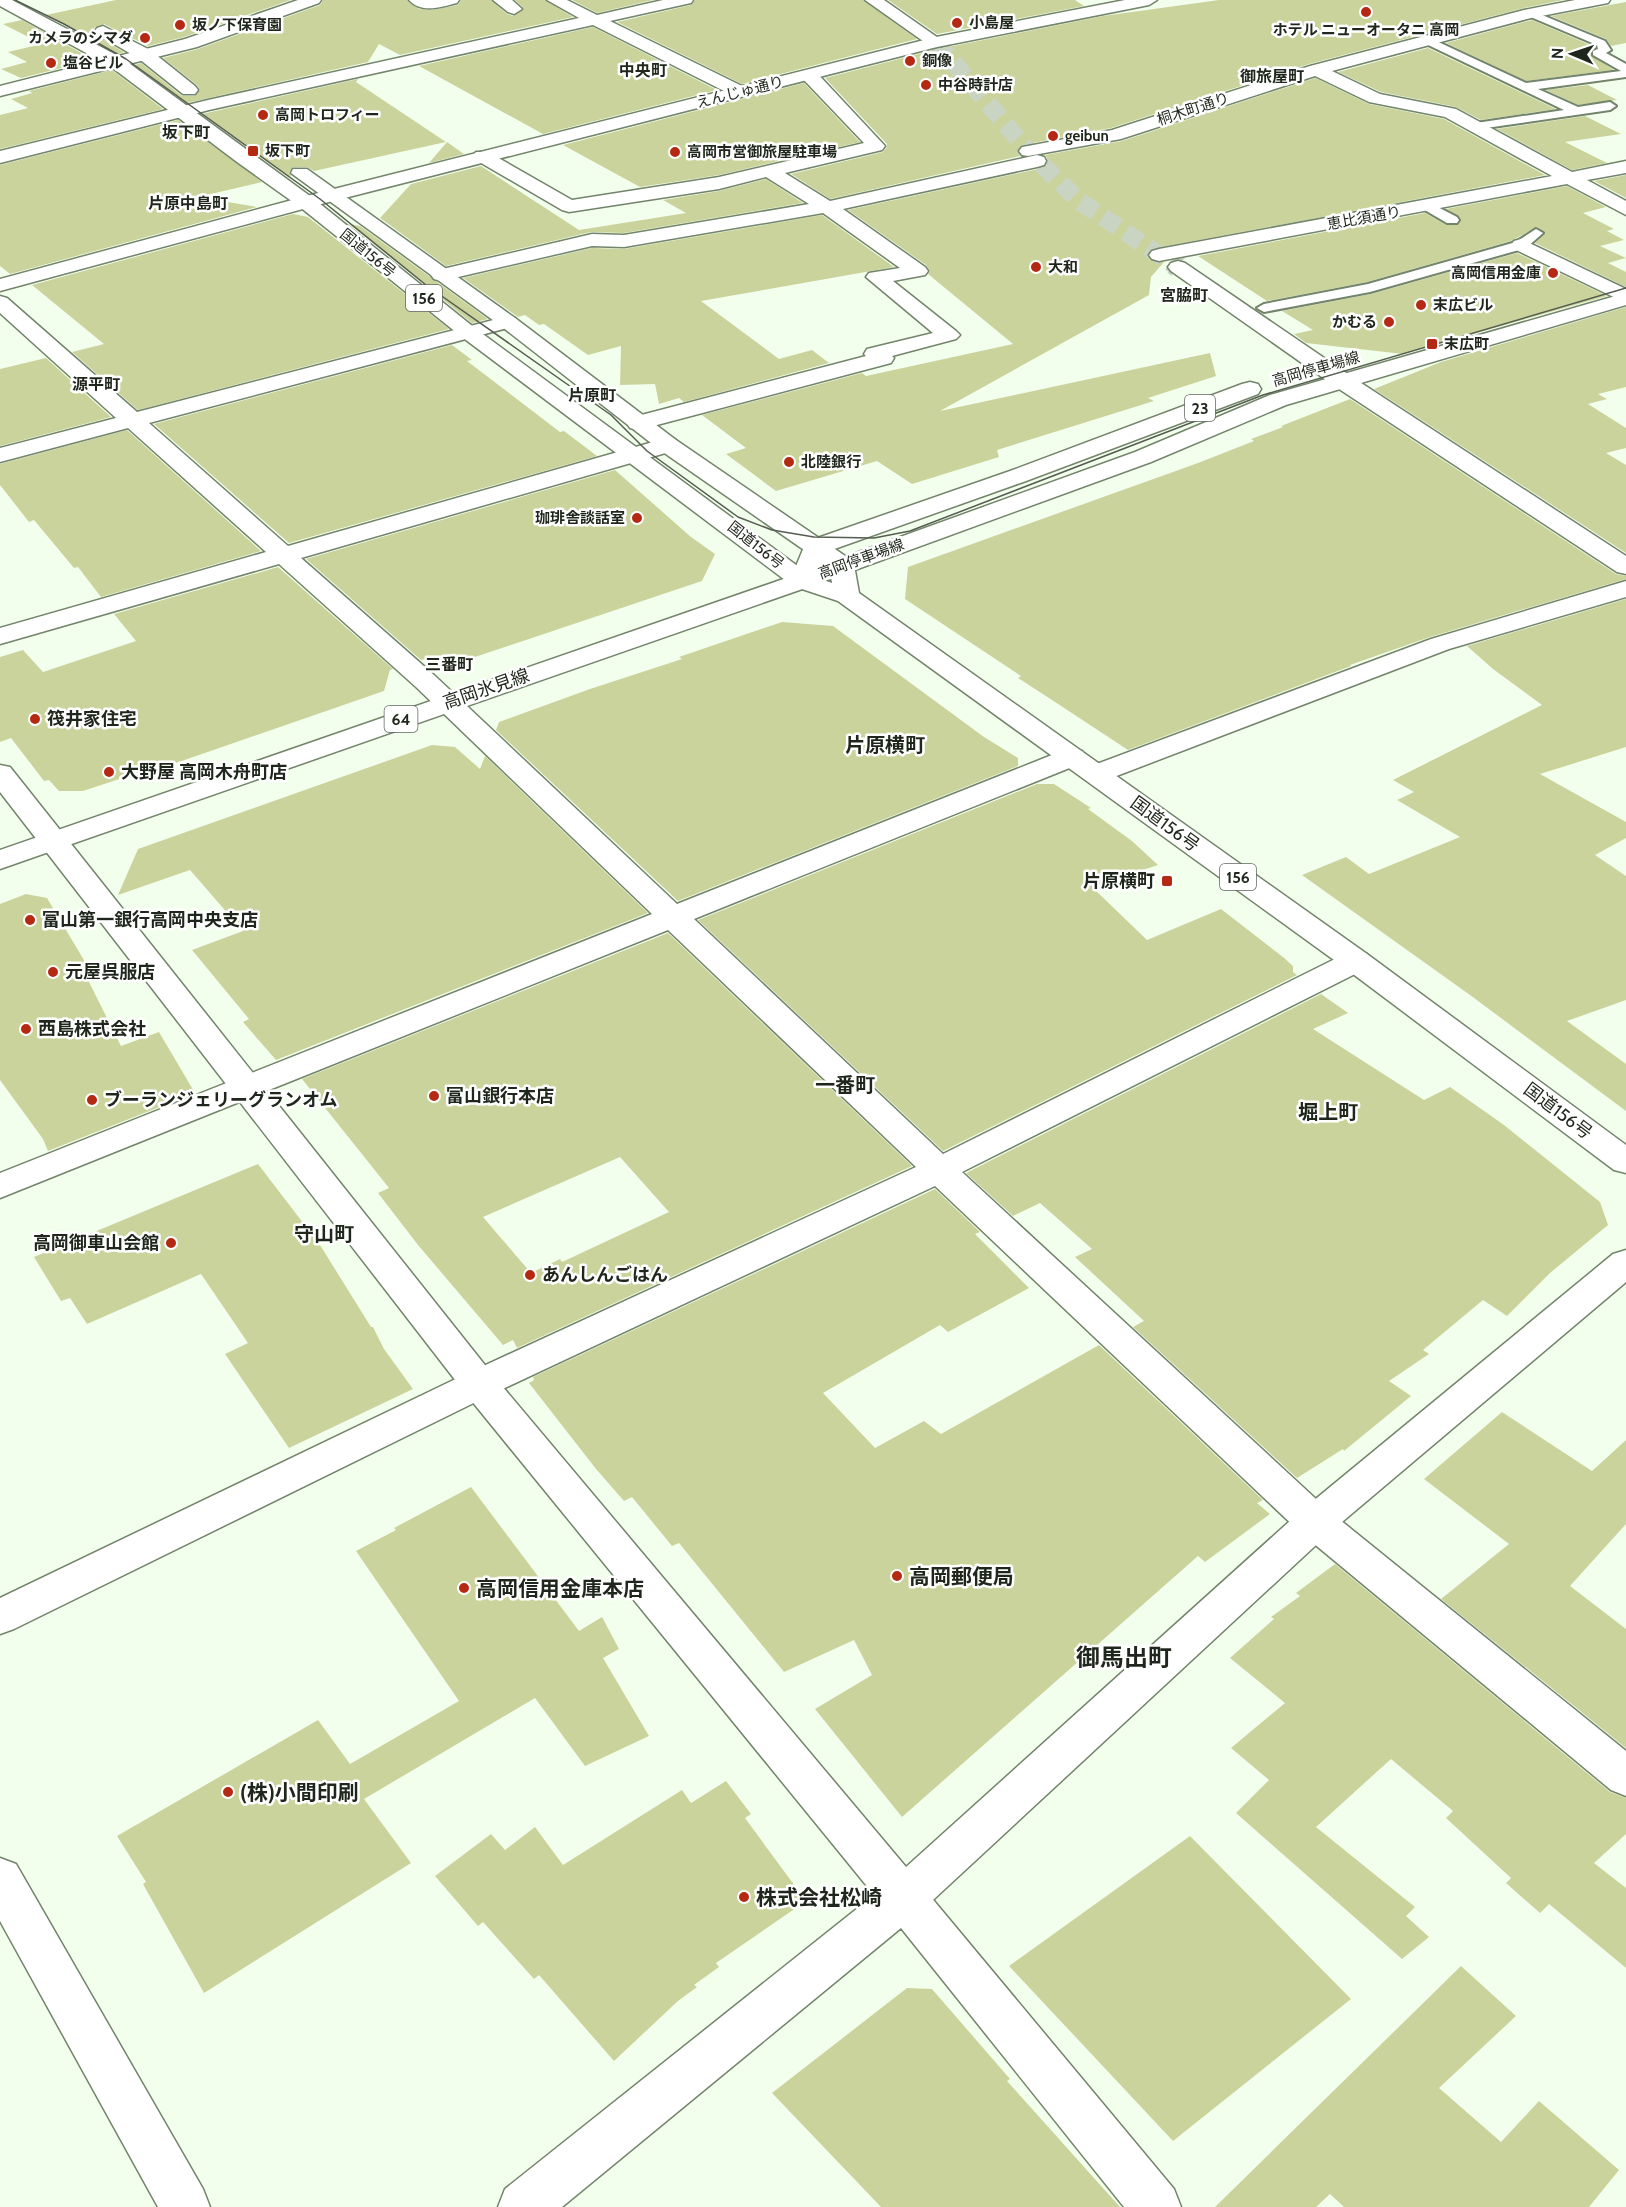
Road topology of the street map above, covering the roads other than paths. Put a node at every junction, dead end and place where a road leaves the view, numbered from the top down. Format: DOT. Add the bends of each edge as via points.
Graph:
graph roads {
  1 [pos="0,0"];
  2 [pos="39,0"];
  3 [pos="313,0"];
  4 [pos="417,0"];
  5 [pos="451,0"];
  6 [pos="555,0"];
  7 [pos="686,0"];
  8 [pos="873,0"];
  9 [pos="1149,0"];
  10 [pos="1602,0"];
  11 [pos="1505,3"];
  12 [pos="58,9"];
  13 [pos="1530,13"];
  14 [pos="595,20"];
  15 [pos="87,22"];
  16 [pos="1428,41"];
  17 [pos="936,42"];
  18 [pos="144,54"];
  19 [pos="116,62"];
  20 [pos="1626,69"];
  21 [pos="1316,70"];
  22 [pos="1626,74"];
  23 [pos="809,75"];
  24 [pos="1523,87"];
  25 [pos="0,91"];
  26 [pos="740,92"];
  27 [pos="208,105"];
  28 [pos="1610,106"];
  29 [pos="182,111"];
  30 [pos="1576,111"];
  31 [pos="231,122"];
  32 [pos="1476,127"];
  33 [pos="482,156"];
  34 [pos="0,157"];
  35 [pos="285,161"];
  36 [pos="1626,167"];
  37 [pos="769,171"];
  38 [pos="1569,178"];
  39 [pos="333,195"];
  40 [pos="307,203"];
  41 [pos="1428,206"];
  42 [pos="827,207"];
  43 [pos="1626,209"];
  44 [pos="1452,220"];
  45 [pos="1528,239"];
  46 [pos="1159,255"];
  47 [pos="1178,267"];
  48 [pos="441,275"];
  49 [pos="1626,279"];
  50 [pos="0,285"];
  51 [pos="1604,285"];
  52 [pos="1626,298"];
  53 [pos="0,302"];
  54 [pos="1264,308"];
  55 [pos="508,322"];
  56 [pos="469,333"];
  57 [pos="1322,367"];
  58 [pos="1344,382"];
  59 [pos="134,421"];
  60 [pos="638,423"];
  61 [pos="668,445"];
  62 [pos="635,454"];
  63 [pos="0,456"];
  64 [pos="815,547"];
  65 [pos="282,555"];
  66 [pos="842,565"];
  67 [pos="1626,567"];
  68 [pos="802,581"];
  69 [pos="1626,589"];
  70 [pos="847,596"];
  71 [pos="0,636"];
  72 [pos="447,703"];
  73 [pos="1072,757"];
  74 [pos="0,773"];
  75 [pos="1096,774"];
  76 [pos="56,842"];
  77 [pos="0,861"];
  78 [pos="675,918"];
  79 [pos="1356,961"];
  80 [pos="244,1087"];
  81 [pos="1626,1162"];
  82 [pos="939,1170"];
  83 [pos="0,1186"];
  84 [pos="1626,1263"];
  85 [pos="479,1384"];
  86 [pos="1316,1522"];
  87 [pos="0,1617"];
  88 [pos="1626,1777"];
  89 [pos="0,1878"];
  90 [pos="904,1898"];
  91 [pos="184,2207"];
  92 [pos="523,2207"];
  93 [pos="1156,2207"];
  1 -- 19 [label="main road, 国道156号 / 156"];
  2 -- 12 [label="main road"];
  3 -- 18 [label="main road" via="243,26"];
  4 -- 5 [label="main road" via="429,5"];
  6 -- 14 [label="main road"];
  7 -- 14 [label="main road"];
  8 -- 17 [label="main road"];
  9 -- 17 [label="main road, えんじゅ通り"];
  10 -- 13 [label="main road, 桐木町通り"];
  11 -- 13 [label="main road"];
  13 -- 16 [label="main road, 桐木町通り"];
  13 -- 20 [label="lane" via="1601,43 1605,50 1597,53"];
  14 -- 26 [label="main road"];
  14 -- 27 [label="main road"];
  15 -- 18 [label="main road"];
  16 -- 21 [label="main road, 桐木町通り"];
  16 -- 24 [label="lane"];
  17 -- 23 [label="main road, えんじゅ通り"];
  18 -- 19 [label="main road"];
  18 -- 27 [label="main road"];
  19 -- 25 [label="main road"];
  19 -- 29 [label="main road, 国道156号 / 156"];
  21 -- 32 [label="main road" via="1374,98 1450,113"];
  21 -- 42 [label="main road, 桐木町通り" via="1115,135"];
  22 -- 24 [label="lane"];
  23 -- 26 [label="main road, えんじゅ通り"];
  23 -- 37 [label="main road" via="876,146"];
  24 -- 30 [label="lane"];
  26 -- 33 [label="main road, えんじゅ通り"];
  27 -- 29 [label="main road"];
  27 -- 31 [label="main road"];
  28 -- 30 [label="lane"];
  29 -- 34 [label="main road"];
  29 -- 40 [label="main road, 国道156号 / 156"];
  30 -- 32 [label="lane"];
  32 -- 38 [label="main road"];
  33 -- 37 [label="main road" via="569,206 719,183"];
  33 -- 39 [label="main road, えんじゅ通り"];
  35 -- 39 [label="main road, 国道156号 / 156"];
  36 -- 38 [label="main road, 恵比須通り"];
  37 -- 42 [label="main road"];
  38 -- 41 [label="main road, 恵比須通り"];
  38 -- 43 [label="main road"];
  39 -- 40 [label="main road, えんじゅ通り"];
  39 -- 48 [label="main road, 国道156号 / 156"];
  40 -- 50 [label="main road, えんじゅ通り"];
  40 -- 56 [label="main road, 国道156号 / 156"];
  41 -- 44 [label="lane"];
  41 -- 46 [label="main road, 恵比須通り"];
  42 -- 48 [label="main road, 桐木町通り" via="624,241 592,240"];
  42 -- 60 [label="main road" via="918,271 876,278 949,335 875,354 883,358"];
  45 -- 51 [label="main road"];
  45 -- 54 [label="lane" via="1370,288"];
  47 -- 57 [label="main road"];
  48 -- 55 [label="main road, 国道156号 / 156"];
  49 -- 51 [label="main road, 高岡停車場線 / 23"];
  51 -- 52 [label="main road"];
  51 -- 57 [label="main road, 高岡停車場線 / 23"];
  52 -- 58 [label="main road, 高岡停車場線 / 23"];
  53 -- 59 [label="main road"];
  55 -- 56 [label="main road"];
  55 -- 60 [label="main road, 国道156号 / 156"];
  56 -- 59 [label="main road"];
  56 -- 62 [label="main road, 国道156号 / 156"];
  57 -- 58 [label="main road"];
  57 -- 64 [label="main road, 高岡停車場線 / 23" via="1268,382"];
  58 -- 66 [label="main road, 高岡停車場線 / 23" via="1278,400 1143,457"];
  58 -- 67 [label="main road"];
  59 -- 63 [label="main road"];
  59 -- 65 [label="main road"];
  60 -- 61 [label="main road, 国道156号 / 156"];
  61 -- 62 [label="main road"];
  61 -- 64 [label="main road, 国道156号 / 156"];
  62 -- 65 [label="main road"];
  62 -- 68 [label="main road, 国道156号 / 156"];
  64 -- 66 [label="main road, 国道156号 / 156"];
  64 -- 68 [label="main road, 高岡停車場線"];
  65 -- 71 [label="main road"];
  65 -- 72 [label="main road"];
  66 -- 68 [label="main road, 高岡停車場線 / 23"];
  66 -- 70 [label="main road"];
  68 -- 70 [label="main road, 国道156号 / 156"];
  68 -- 72 [label="main road, 高岡氷見線 / 64"];
  69 -- 75 [label="main road" via="1440,644"];
  70 -- 73 [label="main road, 国道156号 / 156"];
  72 -- 76 [label="main road, 高岡氷見線 / 64"];
  72 -- 78 [label="main road"];
  73 -- 75 [label="main road, 国道156号 / 156"];
  73 -- 78 [label="main road"];
  74 -- 76 [label="main road"];
  75 -- 79 [label="main road, 国道156号 / 156"];
  76 -- 77 [label="main road, 高岡氷見線 / 64"];
  76 -- 80 [label="main road"];
  78 -- 80 [label="main road"];
  78 -- 82 [label="main road"];
  79 -- 81 [label="main road, 国道156号 / 156"];
  79 -- 82 [label="main road"];
  80 -- 83 [label="main road"];
  80 -- 85 [label="main road"];
  82 -- 85 [label="main road"];
  82 -- 86 [label="main road"];
  84 -- 86 [label="main road"];
  85 -- 87 [label="main road"];
  85 -- 90 [label="main road"];
  86 -- 88 [label="main road"];
  86 -- 90 [label="main road"];
  89 -- 91 [label="main road"];
  90 -- 92 [label="main road"];
  90 -- 93 [label="main road"];
}
